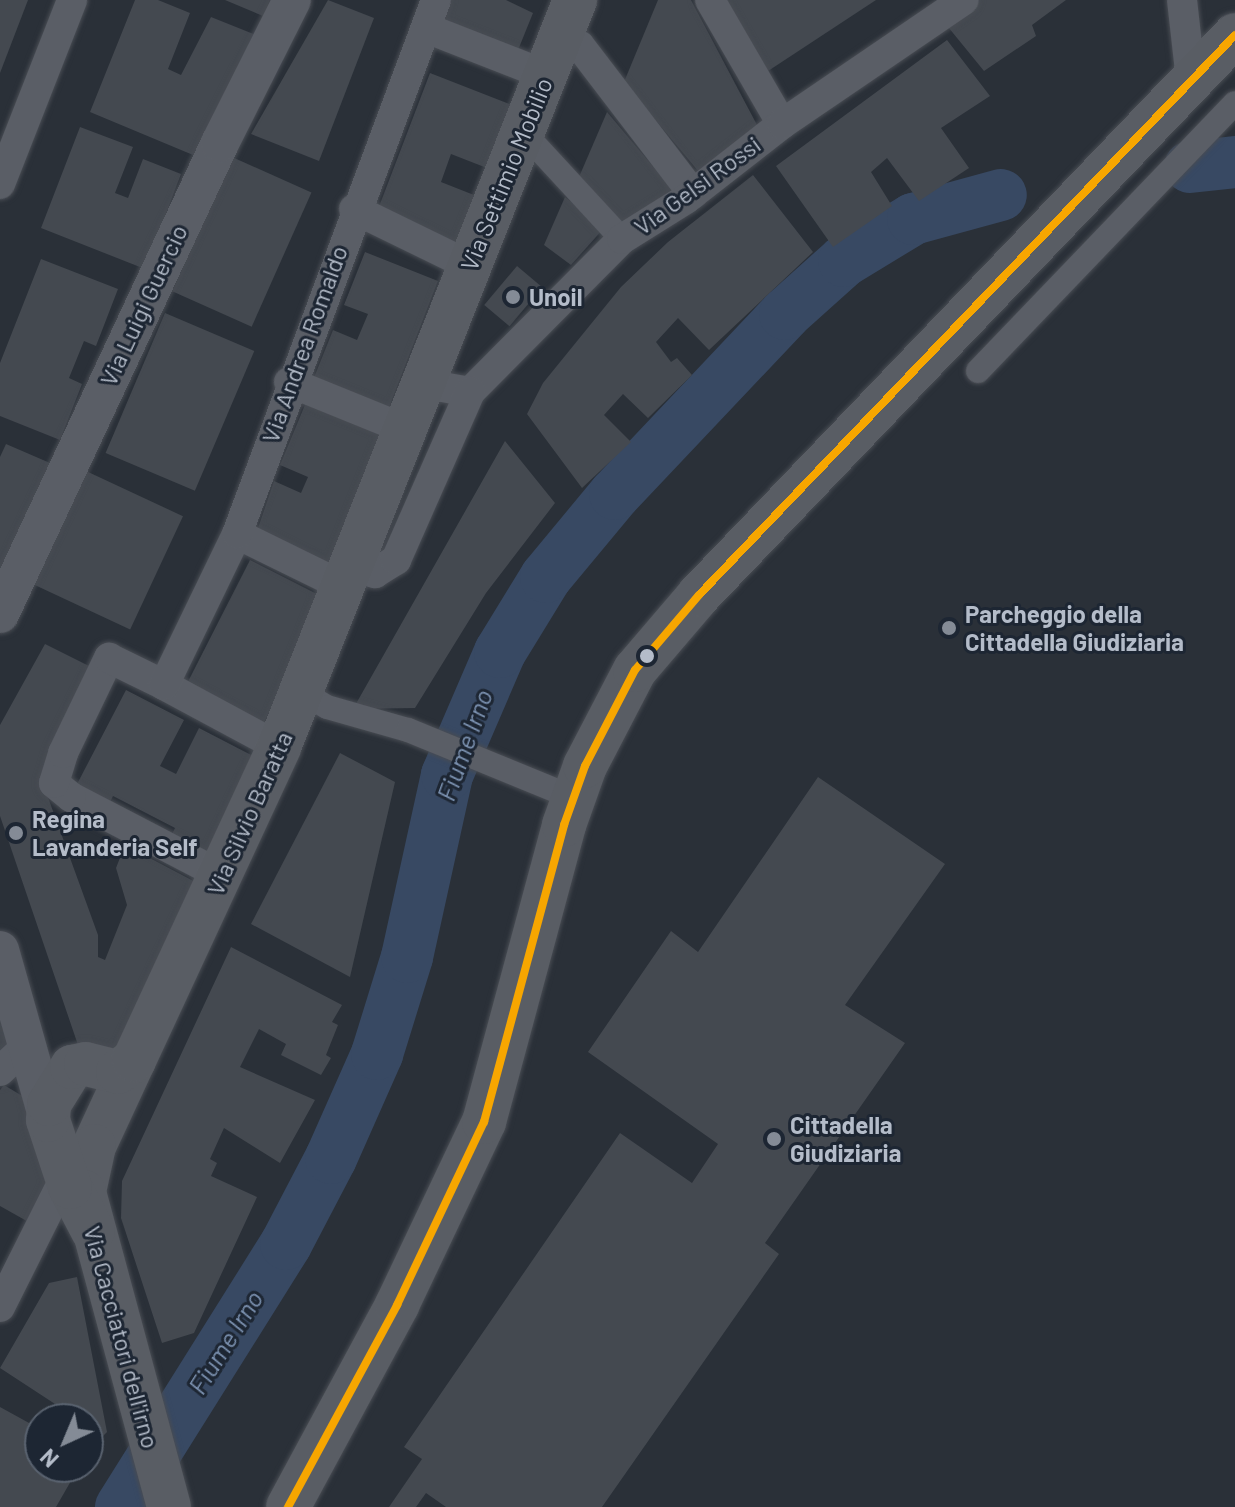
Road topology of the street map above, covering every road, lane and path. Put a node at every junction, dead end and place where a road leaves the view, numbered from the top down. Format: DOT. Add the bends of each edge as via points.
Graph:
graph roads {
  1 [pos="72,0"];
  2 [pos="292,0"];
  3 [pos="436,0"];
  4 [pos="710,0"];
  5 [pos="964,0"];
  6 [pos="1182,0"];
  7 [pos="426,28"];
  8 [pos="1235,35"];
  9 [pos="560,37"];
  10 [pos="1178,94"];
  11 [pos="1235,103"];
  12 [pos="782,124"];
  13 [pos="525,134"];
  14 [pos="0,184"];
  15 [pos="693,194"];
  16 [pos="354,209"];
  17 [pos="622,239"];
  18 [pos="469,265"];
  19 [pos="448,371"];
  20 [pos="978,371"];
  21 [pos="289,382"];
  22 [pos="405,429"];
  23 [pos="237,534"];
  24 [pos="348,574"];
  25 [pos="0,614"];
  26 [pos="164,685"];
  27 [pos="302,692"];
  28 [pos="279,747"];
  29 [pos="574,798"];
  30 [pos="221,875"];
  31 [pos="0,950"];
  32 [pos="13,1059"];
  33 [pos="134,1060"];
  34 [pos="48,1120"];
  35 [pos="74,1176"];
  36 [pos="0,1307"];
  37 [pos="169,1507"];
  38 [pos="288,1507"];
  1 -- 14 [label="street"];
  2 -- 25 [label="street, Via Luigi Guercio"];
  3 -- 7 [label="street, Via Andrea Romaldo"];
  4 -- 12 [label="street"];
  5 -- 12 [label="street, Via Gelsi Rossi"];
  6 -- 10 [label="street"];
  7 -- 9 [label="street"];
  7 -- 16 [label="street, Via Andrea Romaldo"];
  8 -- 10 [label="main road"];
  9 -- 13 [label="main road, Via Settimio Mobilio"];
  9 -- 15 [label="street" via="580,46"];
  10 -- 29 [label="main road" via="660,637 615,705"];
  11 -- 20 [label="street"];
  12 -- 15 [label="street, Via Gelsi Rossi"];
  13 -- 17 [label="street"];
  13 -- 18 [label="main road, Via Settimio Mobilio"];
  15 -- 17 [label="street, Via Gelsi Rossi"];
  16 -- 18 [label="street"];
  16 -- 21 [label="street, Via Andrea Romaldo"];
  17 -- 19 [label="street, Via Gelsi Rossi"];
  18 -- 19 [label="main road, Via Settimio Mobilio"];
  19 -- 22 [label="main road, Via Silvio Baratta"];
  19 -- 24 [label="street" via="396,560 375,573 356,568"];
  21 -- 22 [label="street"];
  21 -- 23 [label="street, Via Andrea Romaldo"];
  22 -- 24 [label="main road, Via Silvio Baratta"];
  23 -- 24 [label="street"];
  23 -- 26 [label="street, Via Andrea Romaldo"];
  24 -- 27 [label="main road, Via Silvio Baratta"];
  26 -- 28 [label="street"];
  26 -- 30 [label="street" via="109,658 54,783 71,797"];
  27 -- 28 [label="main road, Via Silvio Baratta"];
  27 -- 29 [label="street" via="327,707 408,730"];
  28 -- 30 [label="main road, Via Silvio Baratta"];
  29 -- 38 [label="main road" via="549,869 484,1122 397,1305"];
  30 -- 33 [label="main road, Via Silvio Baratta"];
  31 -- 32 [label="street"];
  32 -- 34 [label="street"];
  33 -- 34 [label="main road" via="118,1072 86,1064 72,1067 49,1104"];
  33 -- 35 [label="main road, Via Silvio Baratta"];
  34 -- 35 [label="main road"];
  35 -- 36 [label="street, Via Silvio Baratta"];
  35 -- 37 [label="main road, Via Cacciatori dell'irno"];
}
